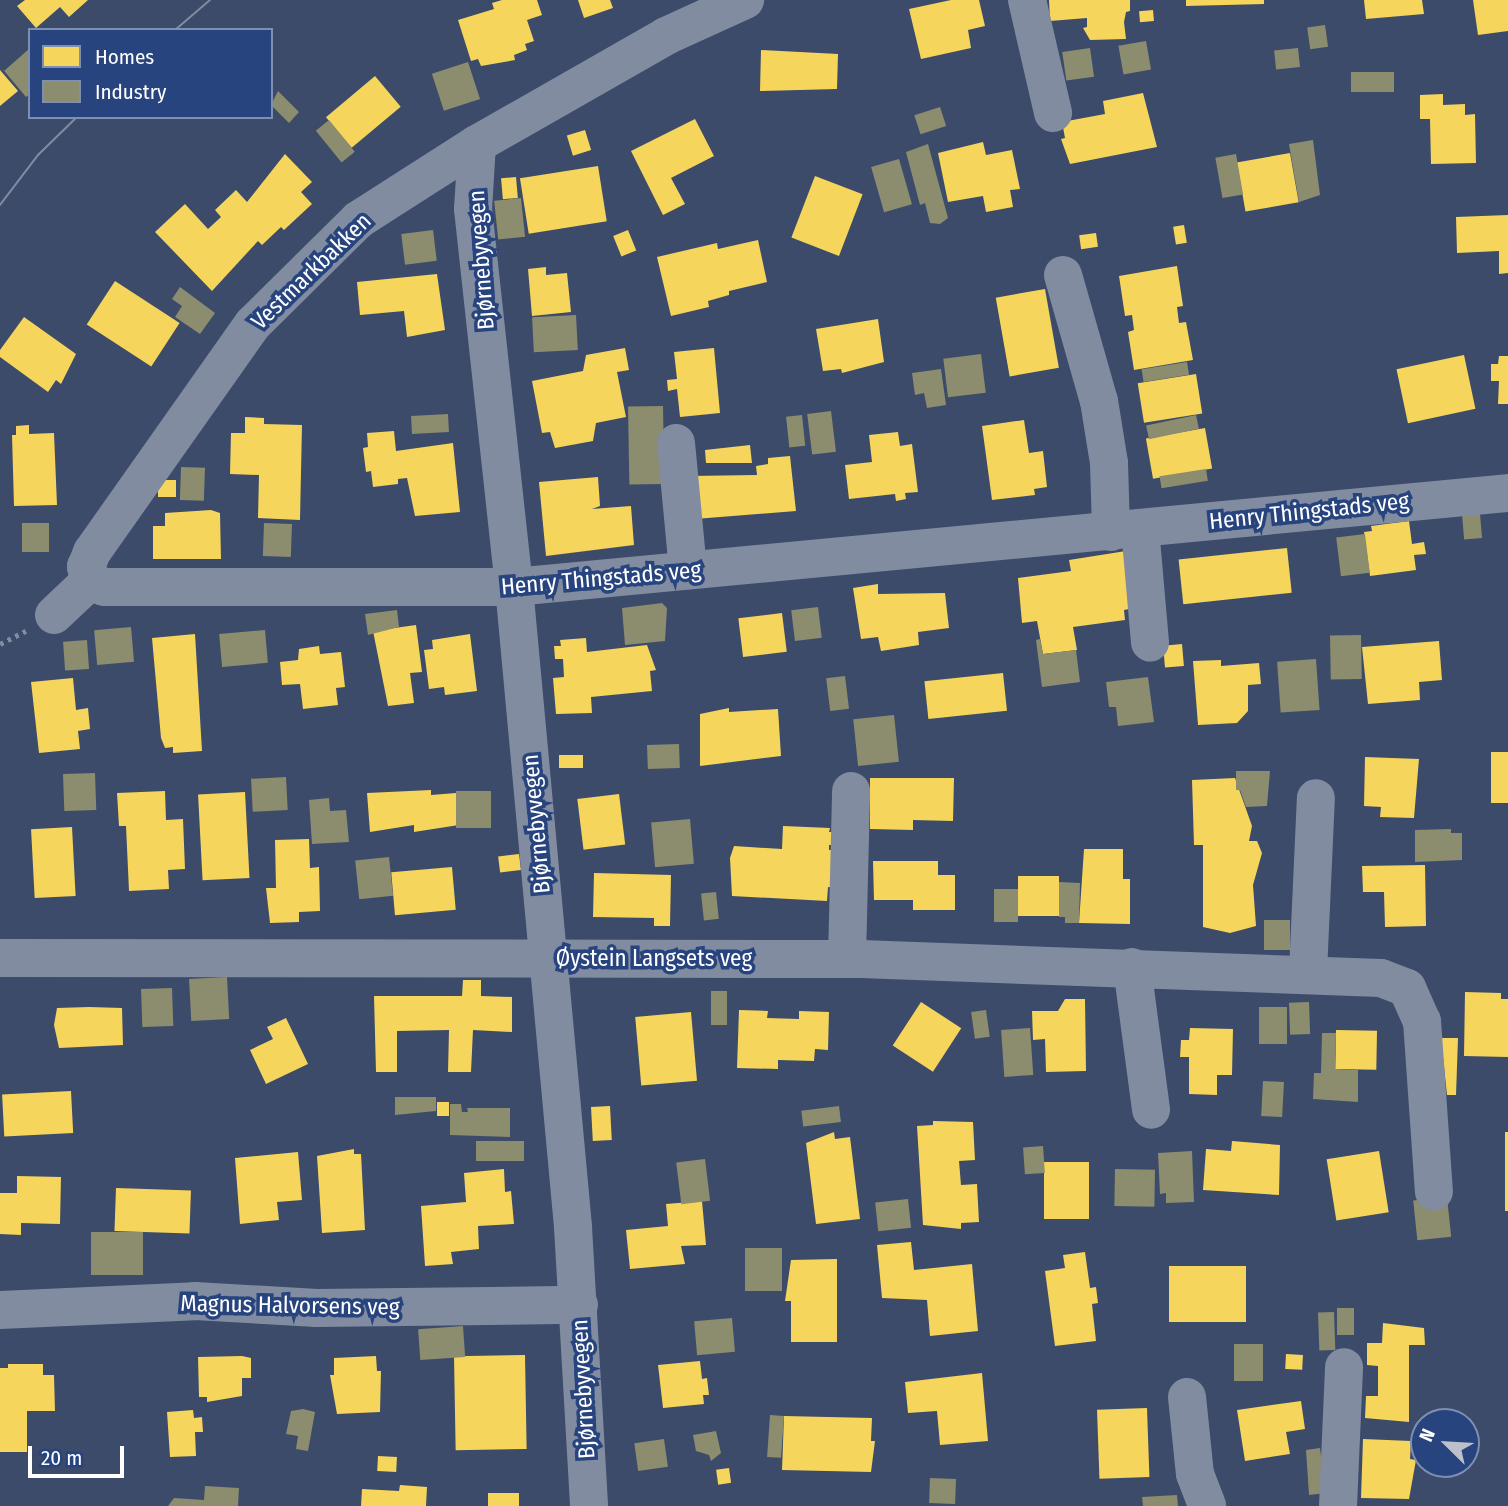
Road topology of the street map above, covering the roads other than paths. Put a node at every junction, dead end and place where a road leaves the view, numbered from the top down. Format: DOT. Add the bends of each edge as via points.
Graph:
graph roads {
  1 [pos="745,0"];
  2 [pos="1027,0"];
  3 [pos="1053,113"];
  4 [pos="477,144"];
  5 [pos="1063,275"];
  6 [pos="676,443"];
  7 [pos="1508,493"];
  8 [pos="1125,530"];
  9 [pos="688,570"];
  10 [pos="90,581"];
  11 [pos="514,587"];
  12 [pos="54,615"];
  13 [pos="1150,643"];
  14 [pos="851,791"];
  15 [pos="1316,798"];
  16 [pos="0,958"];
  17 [pos="548,958"];
  18 [pos="848,959"];
  19 [pos="1132,967"];
  20 [pos="1308,972"];
  21 [pos="1151,1110"];
  22 [pos="1434,1192"];
  23 [pos="579,1305"];
  24 [pos="0,1310"];
  25 [pos="1344,1367"];
  26 [pos="1186,1397"];
  27 [pos="589,1506"];
  28 [pos="1207,1506"];
  29 [pos="1338,1506"];
  1 -- 4 [label="street, Vestmarkbakken" via="666,36"];
  2 -- 3 [label="street"];
  4 -- 10 [label="street, Vestmarkbakken" via="359,220 253,324 92,552 86,567"];
  4 -- 11 [label="street, Bjørnebyvegen" via="473,209"];
  5 -- 8 [label="street" via="1099,401"];
  6 -- 9 [label="street"];
  7 -- 8 [label="street, Henry Thingstads veg"];
  8 -- 9 [label="street, Henry Thingstads veg"];
  8 -- 13 [label="street"];
  9 -- 11 [label="street, Henry Thingstads veg"];
  10 -- 11 [label="street, Henry Thingstads veg" via="104,587"];
  10 -- 12 [label="street"];
  11 -- 17 [label="street, Bjørnebyvegen"];
  14 -- 18 [label="street"];
  15 -- 20 [label="street"];
  16 -- 17 [label="street, Øystein Langsets veg"];
  17 -- 18 [label="street, Øystein Langsets veg"];
  17 -- 23 [label="street, Bjørnebyvegen"];
  18 -- 19 [label="street, Øystein Langsets veg"];
  19 -- 20 [label="street, Øystein Langsets veg"];
  19 -- 21 [label="street"];
  20 -- 22 [label="street, Øystein Langsets veg" via="1381,978 1407,988 1422,1021"];
  23 -- 24 [label="street, Magnus Halvorsens veg" via="317,1308 195,1301"];
  23 -- 27 [label="street, Bjørnebyvegen"];
  25 -- 29 [label="street"];
  26 -- 28 [label="street" via="1195,1474"];
}
